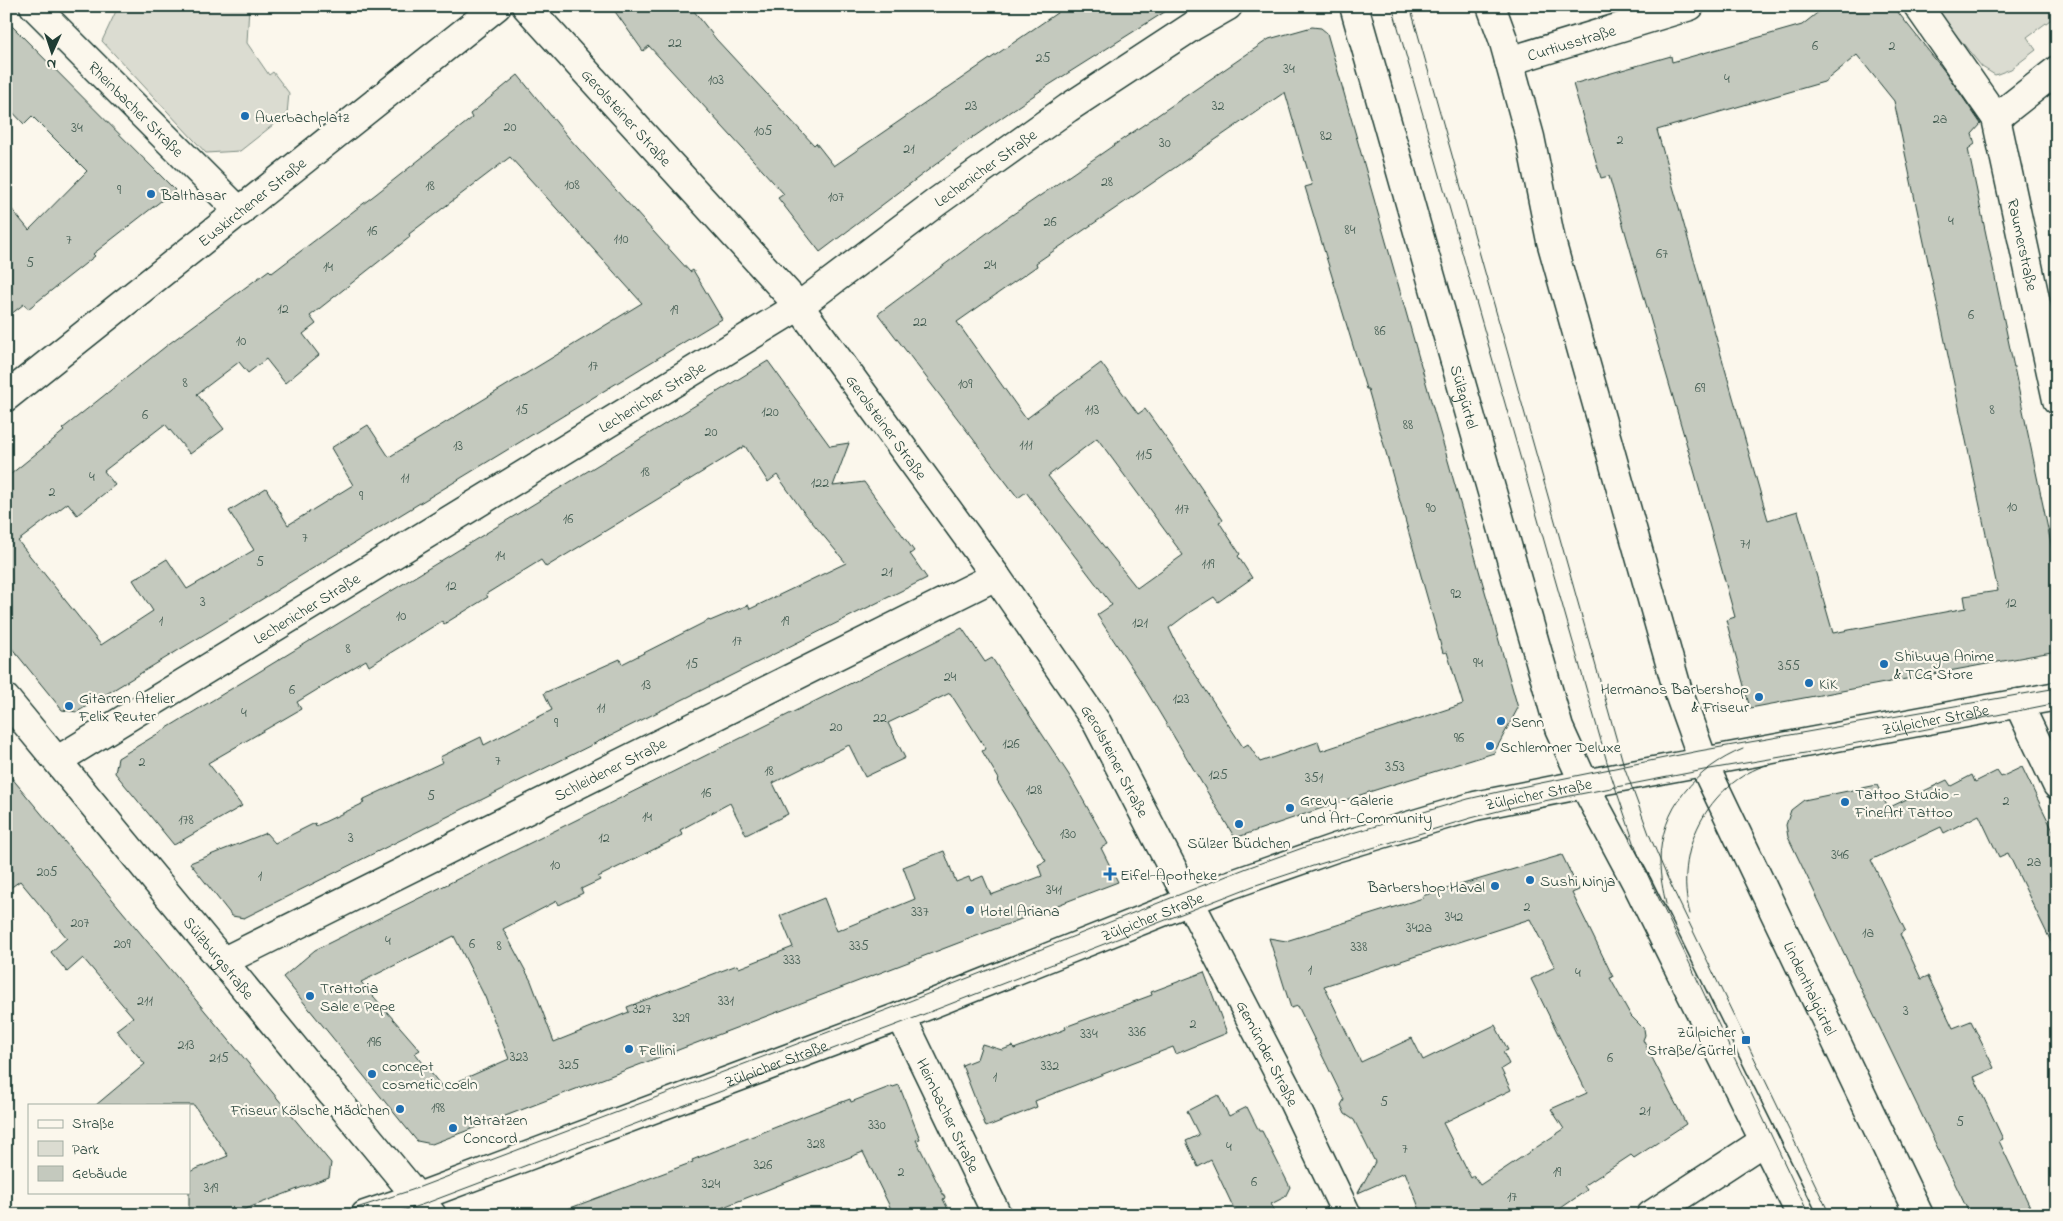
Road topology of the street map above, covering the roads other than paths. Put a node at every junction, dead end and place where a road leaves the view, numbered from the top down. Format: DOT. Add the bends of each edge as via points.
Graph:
graph roads {
  1 [pos="497,6"];
  2 [pos="526,6"];
  3 [pos="1228,6"];
  4 [pos="1354,6"];
  5 [pos="1491,6"];
  6 [pos="1690,6"];
  7 [pos="1918,6"];
  8 [pos="49,11"];
  9 [pos="1509,61"];
  10 [pos="2057,70"];
  11 [pos="1996,118"];
  12 [pos="240,212"];
  13 [pos="799,306"];
  14 [pos="6,397"];
  15 [pos="2057,400"];
  16 [pos="996,576"];
  17 [pos="2057,696"];
  18 [pos="6,699"];
  19 [pos="2018,703"];
  20 [pos="58,760"];
  21 [pos="1702,761"];
  22 [pos="1584,784"];
  23 [pos="2057,785"];
  24 [pos="1187,898"];
  25 [pos="224,961"];
  26 [pos="901,1016"];
  27 [pos="1764,1141"];
  28 [pos="425,1206"];
  29 [pos="365,1215"];
  30 [pos="997,1215"];
  31 [pos="1347,1215"];
  32 [pos="1651,1215"];
  33 [pos="1801,1215"];
  34 [pos="1919,1215"];
  1 -- 12 [label="street, Euskirchener Straße"];
  2 -- 13 [label="street, Gerolsteiner Straße"];
  3 -- 13 [label="street, Lechenicher Straße" via="1068,108"];
  4 -- 22 [label="street, Sülzgürtel" via="1559,728"];
  5 -- 9 [label="street"];
  6 -- 9 [label="street, Curtiusstraße"];
  7 -- 11 [label="street, Raumerstraße"];
  8 -- 12 [label="street, Rheinbacher Straße"];
  9 -- 21 [label="street" via="1530,137 1551,241 1677,688"];
  10 -- 11 [label="street"];
  11 -- 15 [label="street, Raumerstraße"];
  12 -- 14 [label="street, Euskirchener Straße"];
  13 -- 16 [label="street, Gerolsteiner Straße"];
  13 -- 20 [label="street, Lechenicher Straße"];
  16 -- 24 [label="street, Gerolsteiner Straße" via="1097,723"];
  16 -- 25 [label="street, Schleidener Straße"];
  17 -- 19 [label="street, Zülpicher Straße"];
  18 -- 20 [label="street, Sülzburgstraße"];
  19 -- 21 [label="street, Zülpicher Straße"];
  19 -- 23 [label="street"];
  20 -- 25 [label="street, Sülzburgstraße"];
  21 -- 22 [label="street, Zülpicher Straße"];
  21 -- 34 [label="street, Lindenthalgürtel"];
  22 -- 24 [label="street, Zülpicher Straße" via="1475,806 1344,845"];
  22 -- 27 [label="street"];
  24 -- 26 [label="street, Zülpicher Straße"];
  24 -- 31 [label="street, Gemünder Straße" via="1289,1093"];
  25 -- 28 [label="street, Sülzburgstraße"];
  26 -- 28 [label="street, Zülpicher Straße"];
  26 -- 30 [label="street, Heimbacher Straße"];
  27 -- 32 [label="street"];
  27 -- 33 [label="street"];
  28 -- 29 [label="street, Zülpicher Straße"];
}
